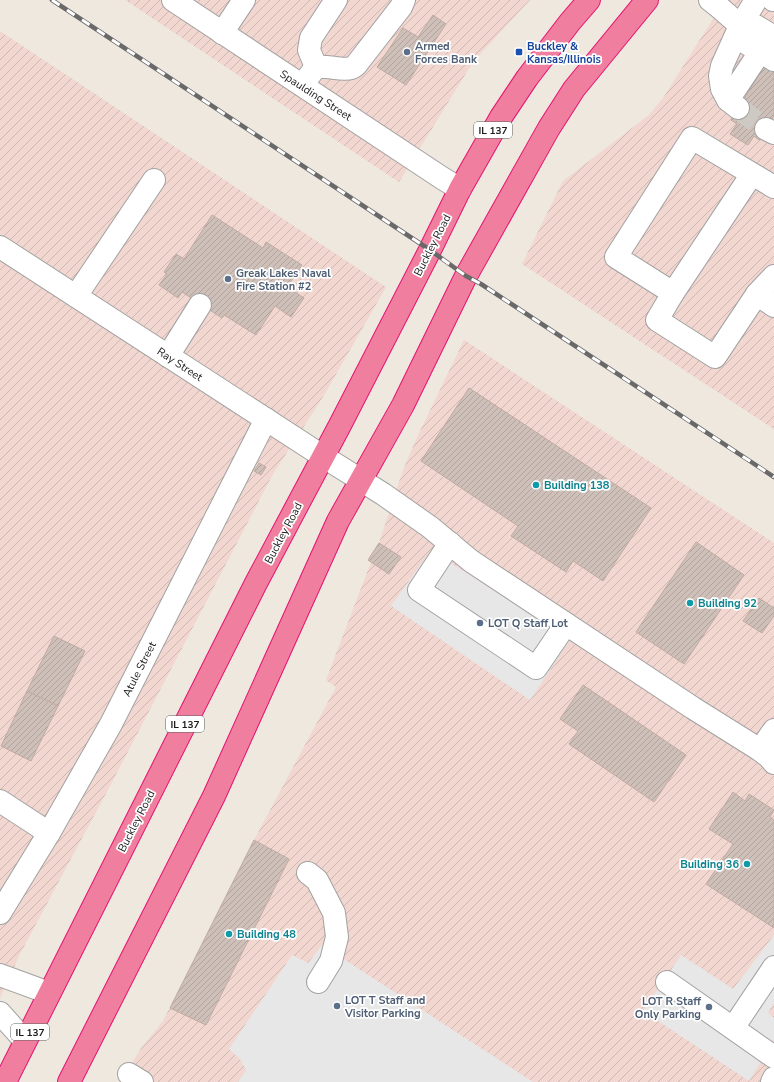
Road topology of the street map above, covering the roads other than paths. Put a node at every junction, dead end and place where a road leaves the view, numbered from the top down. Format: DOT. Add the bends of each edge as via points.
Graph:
graph roads {
  1 [pos="173,0"];
  2 [pos="244,0"];
  3 [pos="336,0"];
  4 [pos="404,0"];
  5 [pos="589,0"];
  6 [pos="647,0"];
  7 [pos="710,0"];
  8 [pos="756,0"];
  9 [pos="741,27"];
  10 [pos="222,33"];
  11 [pos="769,50"];
  12 [pos="316,67"];
  13 [pos="302,85"];
  14 [pos="752,174"];
  15 [pos="154,180"];
  16 [pos="774,187"];
  17 [pos="460,189"];
  18 [pos="0,247"];
  19 [pos="774,276"];
  20 [pos="673,294"];
  21 [pos="76,296"];
  22 [pos="766,300"];
  23 [pos="200,305"];
  24 [pos="168,356"];
  25 [pos="266,419"];
  26 [pos="324,457"];
  27 [pos="361,480"];
  28 [pos="450,543"];
  29 [pos="566,624"];
  30 [pos="774,730"];
  31 [pos="767,757"];
  32 [pos="0,801"];
  33 [pos="49,834"];
  34 [pos="308,873"];
  35 [pos="0,913"];
  36 [pos="774,967"];
  37 [pos="0,975"];
  38 [pos="318,982"];
  39 [pos="667,982"];
  40 [pos="49,993"];
  41 [pos="0,1013"];
  42 [pos="733,1028"];
  43 [pos="25,1041"];
  44 [pos="774,1057"];
  45 [pos="774,1078"];
  46 [pos="5,1082"];
  47 [pos="69,1082"];
  48 [pos="772,1082"];
  1 -- 10 [label="street, Spaulding Street"];
  2 -- 10 [label="street"];
  3 -- 12 [label="street" via="311,38 309,50"];
  4 -- 12 [label="street" via="356,65 344,69"];
  5 -- 17 [label="highway, Buckley Road / IL 137" via="527,78 501,116"];
  6 -- 27 [label="highway" via="574,89 549,128 466,276 403,405"];
  7 -- 9 [label="street"];
  8 -- 9 [label="street"];
  9 -- 11 [label="street" via="746,43"];
  9 -- 11 [label="street" via="722,66 720,76 722,89 733,104"];
  10 -- 13 [label="street, Spaulding Street"];
  12 -- 13 [label="street"];
  13 -- 17 [label="street, Spaulding Street"];
  14 -- 16 [label="street"];
  14 -- 20 [label="street"];
  14 -- 20 [label="street" via="692,138 616,257"];
  15 -- 21 [label="street"];
  17 -- 26 [label="highway, Buckley Road / IL 137"];
  18 -- 21 [label="street, Ray Street"];
  19 -- 22 [label="street"];
  20 -- 22 [label="street" via="657,320 715,357"];
  21 -- 24 [label="street, Ray Street"];
  23 -- 24 [label="street"];
  24 -- 25 [label="street, Ray Street"];
  25 -- 26 [label="street, Ray Street"];
  25 -- 33 [label="street, Atule Street" via="112,724"];
  26 -- 27 [label="street, Ray Street"];
  26 -- 40 [label="highway, Buckley Road / IL 137" via="256,583"];
  27 -- 28 [label="street, Ray Street"];
  27 -- 47 [label="highway" via="338,521 214,796"];
  28 -- 29 [label="street, Ray Street" via="471,561"];
  28 -- 29 [label="street" via="419,590 536,668"];
  29 -- 31 [label="street, Ray Street"];
  30 -- 31 [label="street"];
  32 -- 33 [label="street"];
  33 -- 35 [label="street, Atule Street"];
  34 -- 38 [label="street" via="317,880 334,913 336,937 331,961"];
  36 -- 42 [label="street"];
  37 -- 40 [label="street"];
  39 -- 42 [label="street"];
  40 -- 43 [label="highway, Buckley Road / IL 137"];
  41 -- 43 [label="street"];
  42 -- 44 [label="street"];
  43 -- 46 [label="highway, Buckley Road / IL 137"];
  45 -- 48 [label="street"];
}
